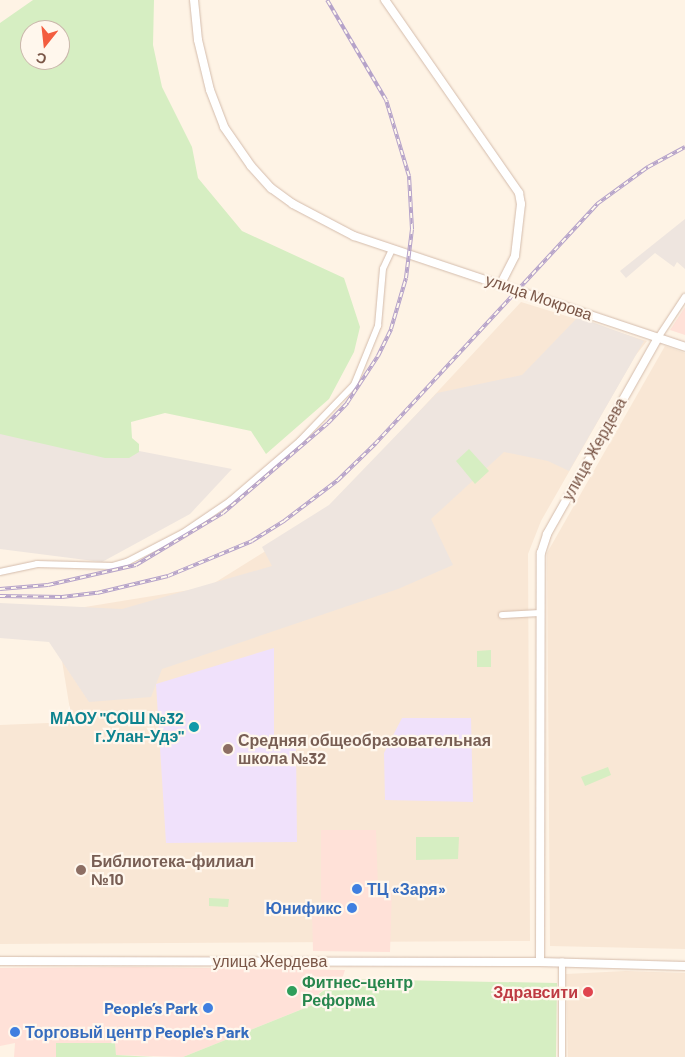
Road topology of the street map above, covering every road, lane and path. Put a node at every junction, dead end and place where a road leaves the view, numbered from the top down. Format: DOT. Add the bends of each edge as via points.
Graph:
graph roads {
  1 [pos="194,0"];
  2 [pos="385,0"];
  3 [pos="392,250"];
  4 [pos="501,283"];
  5 [pos="685,296"];
  6 [pos="658,338"];
  7 [pos="685,347"];
  8 [pos="0,572"];
  9 [pos="541,613"];
  10 [pos="502,615"];
  11 [pos="0,961"];
  12 [pos="540,962"];
  13 [pos="562,962"];
  14 [pos="685,966"];
  15 [pos="562,1057"];
  1 -- 3 [label="main road, улица Мокрова" via="198,40 214,103 224,127 251,166 271,188 293,204 354,236"];
  2 -- 4 [label="main road" via="520,193 522,204 515,256"];
  3 -- 4 [label="main road, улица Мокрова"];
  3 -- 8 [label="street" via="383,269 378,326 354,385 300,441 230,501 183,533 127,562 113,566 37,564"];
  4 -- 6 [label="main road, улица Мокрова"];
  5 -- 6 [label="street, улица Жердева"];
  6 -- 7 [label="main road, улица Мокрова"];
  6 -- 9 [label="main road, улица Жердева" via="546,534 541,553"];
  9 -- 10 [label="street"];
  9 -- 12 [label="main road, улица Жердева"];
  11 -- 12 [label="main road, улица Жердева"];
  12 -- 13 [label="main road, улица Жердева"];
  13 -- 14 [label="main road, улица Жердева"];
  13 -- 15 [label="street"];
}
